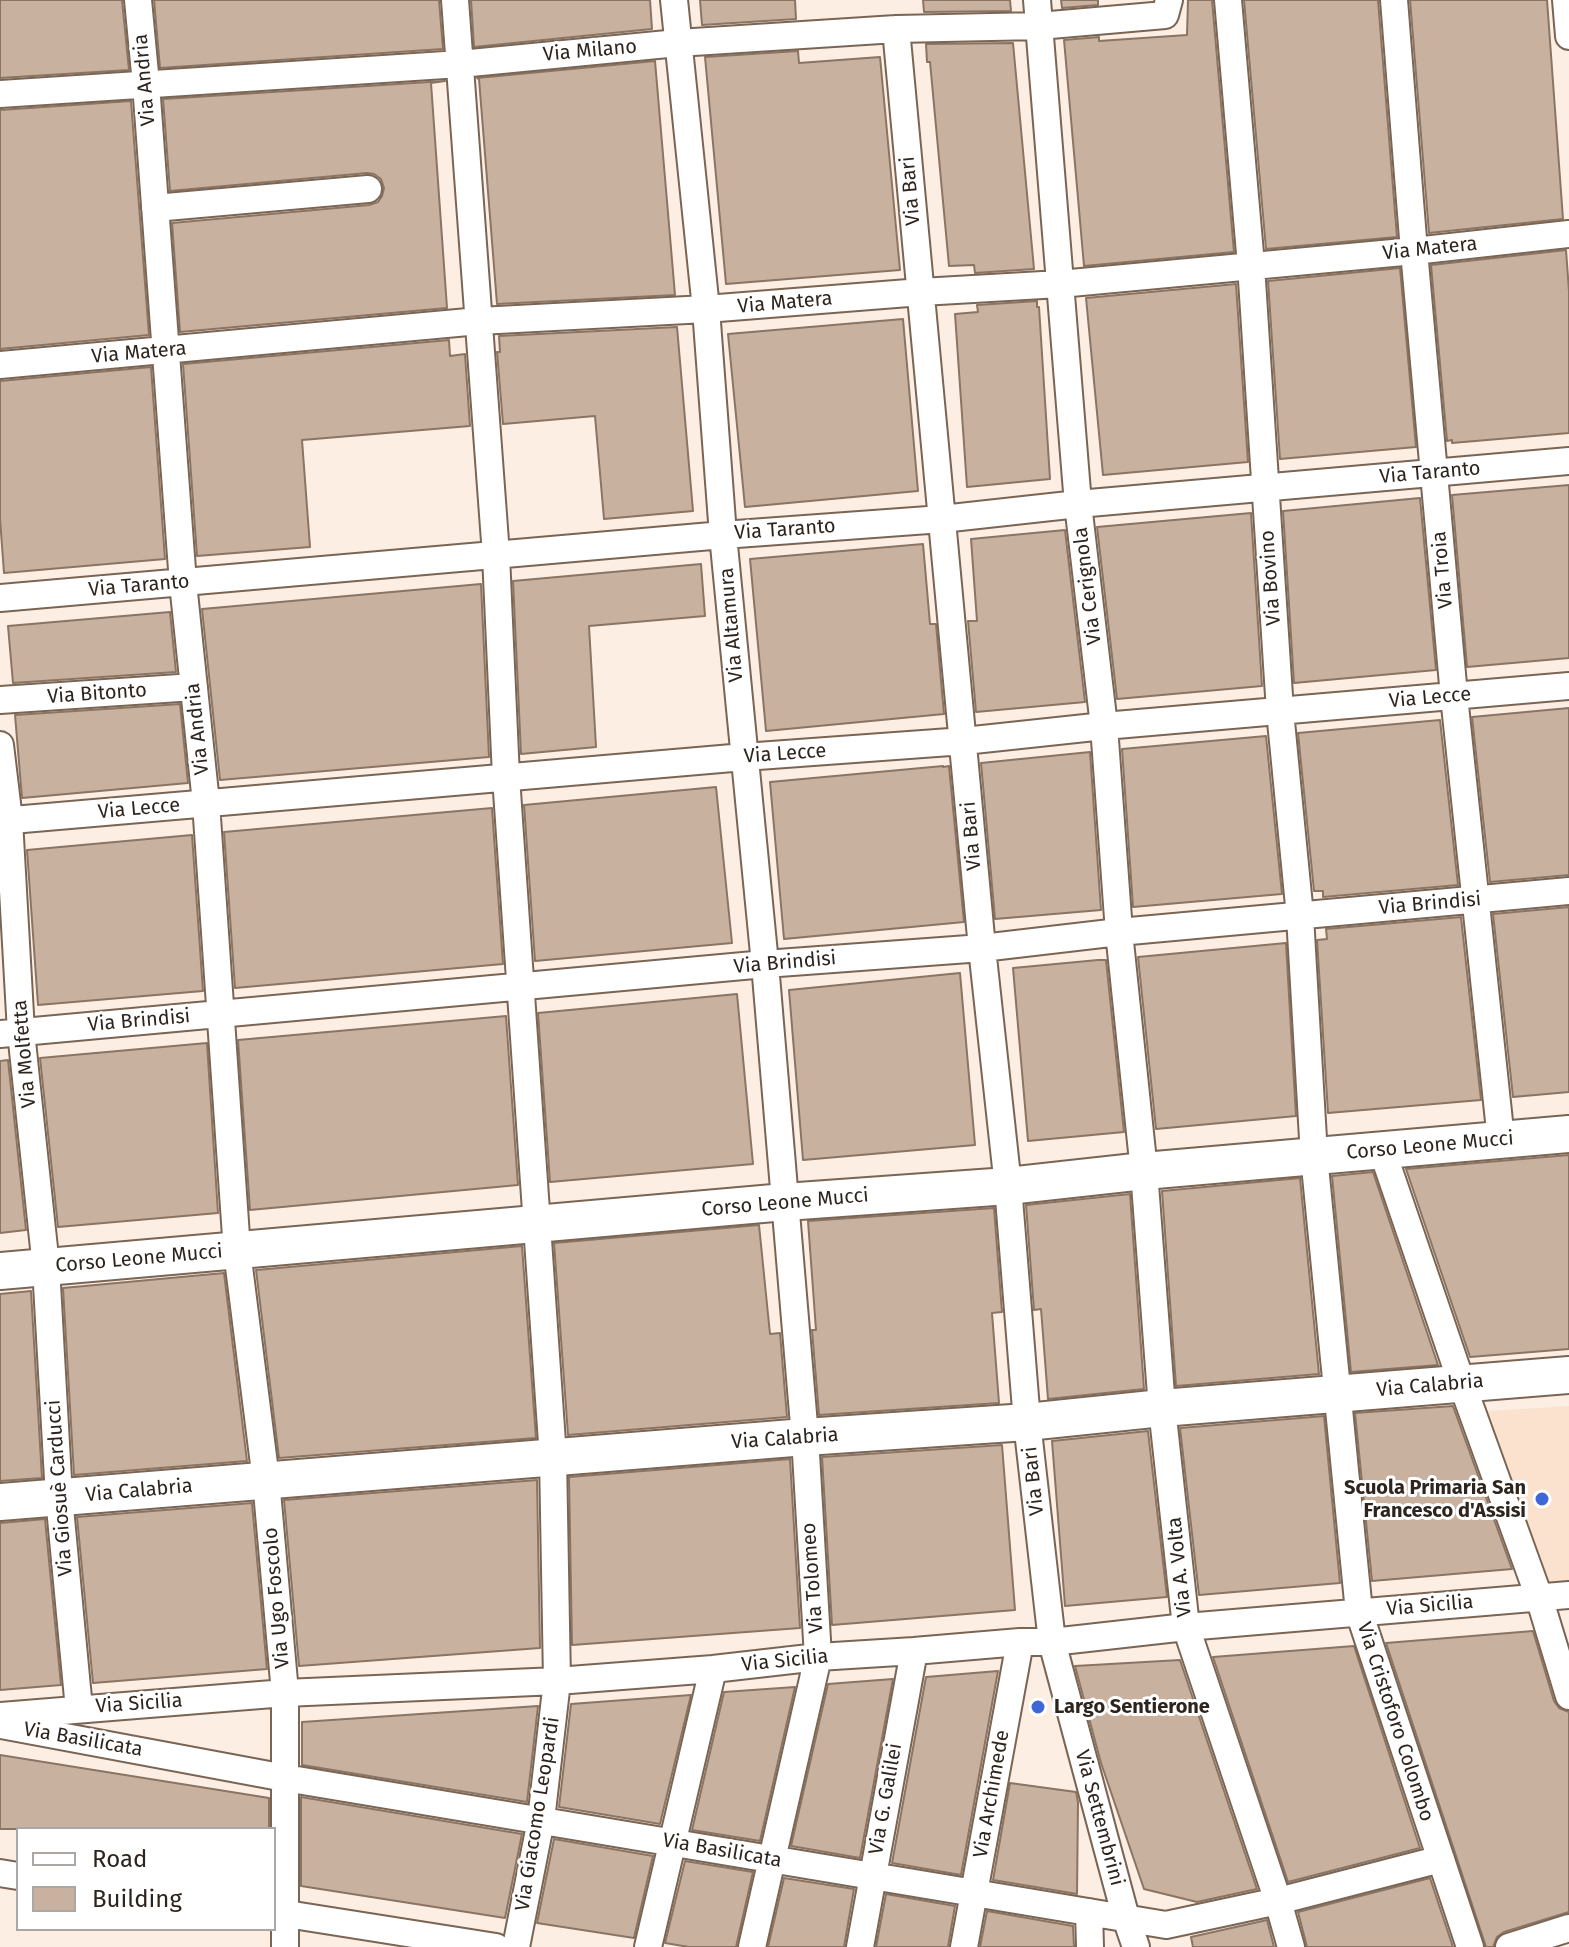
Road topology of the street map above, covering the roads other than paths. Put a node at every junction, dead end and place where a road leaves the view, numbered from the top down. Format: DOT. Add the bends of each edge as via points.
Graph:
graph roads {
  1 [pos="138,0"];
  2 [pos="455,0"];
  3 [pos="674,0"];
  4 [pos="1169,0"];
  5 [pos="1228,0"];
  6 [pos="1394,0"];
  7 [pos="1566,0"];
  8 [pos="1038,13"];
  9 [pos="896,29"];
  10 [pos="1569,36"];
  11 [pos="678,43"];
  12 [pos="460,64"];
  13 [pos="146,84"];
  14 [pos="0,94"];
  15 [pos="368,189"];
  16 [pos="155,208"];
  17 [pos="1569,234"];
  18 [pos="1414,251"];
  19 [pos="1251,265"];
  20 [pos="1060,284"];
  21 [pos="921,292"];
  22 [pos="706,309"];
  23 [pos="479,321"];
  24 [pos="166,351"];
  25 [pos="0,365"];
  26 [pos="1569,461"];
  27 [pos="1434,472"];
  28 [pos="1265,487"];
  29 [pos="1078,504"];
  30 [pos="942,519"];
  31 [pos="723,535"];
  32 [pos="496,555"];
  33 [pos="183,583"];
  34 [pos="0,598"];
  35 [pos="1569,686"];
  36 [pos="194,687"];
  37 [pos="1454,696"];
  38 [pos="0,700"];
  39 [pos="1280,711"];
  40 [pos="1104,726"];
  41 [pos="964,741"];
  42 [pos="0,745"];
  43 [pos="744,757"];
  44 [pos="506,777"];
  45 [pos="206,803"];
  46 [pos="4,820"];
  47 [pos="1569,891"];
  48 [pos="1475,900"];
  49 [pos="1300,916"];
  50 [pos="1119,932"];
  51 [pos="982,948"];
  52 [pos="765,964"];
  53 [pos="521,987"];
  54 [pos="219,1014"];
  55 [pos="11,1033"];
  56 [pos="1569,1134"];
  57 [pos="1501,1140"];
  58 [pos="1382,1150"];
  59 [pos="1314,1156"];
  60 [pos="1144,1171"];
  61 [pos="1008,1186"];
  62 [pos="785,1202"];
  63 [pos="537,1224"];
  64 [pos="237,1251"];
  65 [pos="46,1267"];
  66 [pos="0,1271"];
  67 [pos="1569,1375"];
  68 [pos="1462,1384"];
  69 [pos="1337,1394"];
  70 [pos="1162,1408"];
  71 [pos="1027,1422"];
  72 [pos="805,1437"];
  73 [pos="553,1457"];
  74 [pos="266,1480"];
  75 [pos="59,1497"];
  76 [pos="0,1502"];
  77 [pos="1569,1595"];
  78 [pos="1539,1597"];
  79 [pos="1359,1612"];
  80 [pos="1186,1627"];
  81 [pos="1020,1642"];
  82 [pos="1052,1642"];
  83 [pos="914,1651"];
  84 [pos="818,1657"];
  85 [pos="713,1669"];
  86 [pos="557,1681"];
  87 [pos="285,1693"];
  88 [pos="1569,1696"];
  89 [pos="79,1709"];
  90 [pos="0,1716"];
  91 [pos="0,1725"];
  92 [pos="285,1778"];
  93 [pos="541,1820"];
  94 [pos="673,1842"];
  95 [pos="772,1859"];
  96 [pos="1441,1859"];
  97 [pos="872,1876"];
  98 [pos="974,1893"];
  99 [pos="1278,1901"];
  100 [pos="1089,1912"];
  101 [pos="279,1913"];
  102 [pos="1126,1918"];
  103 [pos="1569,1928"];
  104 [pos="285,1947"];
  105 [pos="496,1947"];
  106 [pos="516,1947"];
  107 [pos="648,1947"];
  108 [pos="752,1947"];
  109 [pos="860,1947"];
  110 [pos="964,1947"];
  111 [pos="1090,1947"];
  112 [pos="1136,1947"];
  113 [pos="1291,1947"];
  114 [pos="1470,1947"];
  115 [pos="1509,1947"];
  1 -- 13 [label="street, Via Andria"];
  2 -- 12 [label="street, Via Giacomo Leopardi"];
  3 -- 11 [label="street, Via Altamura"];
  4 -- 8 [label="street, Via Milano" via="1165,15"];
  5 -- 19 [label="street, Via Bovino"];
  6 -- 18 [label="street, Via Troia"];
  7 -- 10 [label="street"];
  8 -- 9 [label="street, Via Milano"];
  8 -- 20 [label="street, Via Cerignola"];
  9 -- 11 [label="street, Via Milano"];
  9 -- 21 [label="street, Via Bari"];
  11 -- 12 [label="street, Via Milano"];
  11 -- 22 [label="street, Via Altamura"];
  12 -- 13 [label="street, Via Milano"];
  12 -- 23 [label="street, Via Giacomo Leopardi"];
  13 -- 14 [label="street, Via Milano"];
  13 -- 16 [label="street, Via Andria"];
  15 -- 16 [label="street"];
  16 -- 24 [label="street, Via Andria"];
  17 -- 18 [label="street, Via Matera"];
  18 -- 19 [label="street, Via Matera"];
  18 -- 27 [label="street, Via Troia"];
  19 -- 20 [label="street, Via Matera"];
  19 -- 28 [label="street, Via Bovino"];
  20 -- 21 [label="street, Via Matera"];
  20 -- 29 [label="street, Via Cerignola"];
  21 -- 22 [label="street, Via Matera"];
  21 -- 30 [label="street, Via Bari"];
  22 -- 23 [label="street, Via Matera"];
  22 -- 31 [label="street, Via Altamura"];
  23 -- 24 [label="street, Via Matera"];
  23 -- 32 [label="street, Via Giacomo Leopardi"];
  24 -- 25 [label="street, Via Matera"];
  24 -- 33 [label="street, Via Andria"];
  26 -- 27 [label="street, Via Taranto"];
  27 -- 28 [label="street, Via Taranto"];
  27 -- 37 [label="street, Via Troia"];
  28 -- 29 [label="street, Via Taranto"];
  28 -- 39 [label="street, Via Bovino"];
  29 -- 30 [label="street, Via Taranto"];
  29 -- 40 [label="street, Via Cerignola"];
  30 -- 31 [label="street, Via Taranto"];
  30 -- 41 [label="street, Via Bari"];
  31 -- 32 [label="street, Via Taranto"];
  31 -- 43 [label="street, Via Altamura"];
  32 -- 33 [label="street, Via Taranto"];
  32 -- 44 [label="street, Via Giacomo Leopardi"];
  33 -- 34 [label="street, Via Taranto"];
  33 -- 36 [label="street, Via Andria"];
  35 -- 37 [label="street, Via Lecce"];
  36 -- 38 [label="street, Via Bitonto"];
  36 -- 45 [label="street, Via Andria"];
  37 -- 39 [label="street, Via Lecce"];
  37 -- 48 [label="street, Via Troia"];
  39 -- 40 [label="street, Via Lecce"];
  39 -- 49 [label="street, Via Bovino"];
  40 -- 41 [label="street, Via Lecce"];
  40 -- 50 [label="street, Via Cerignola"];
  41 -- 43 [label="street, Via Lecce"];
  41 -- 51 [label="street, Via Bari"];
  42 -- 46 [label="street, Via Molfetta"];
  43 -- 44 [label="street, Via Lecce"];
  43 -- 52 [label="street, Via Altamura"];
  44 -- 45 [label="street, Via Lecce"];
  44 -- 53 [label="street, Via Giacomo Leopardi"];
  45 -- 46 [label="street, Via Lecce"];
  45 -- 54 [label="street, Via Andria"];
  46 -- 55 [label="street, Via Molfetta"];
  47 -- 48 [label="street, Via Brindisi"];
  48 -- 49 [label="street, Via Brindisi"];
  48 -- 57 [label="street, Via Troia"];
  49 -- 50 [label="street, Via Brindisi"];
  49 -- 59 [label="street, Via Bovino"];
  50 -- 51 [label="street, Via Brindisi"];
  50 -- 60 [label="street, Via Cerignola"];
  51 -- 52 [label="street, Via Brindisi"];
  51 -- 61 [label="street, Via Bari"];
  52 -- 53 [label="street, Via Brindisi"];
  52 -- 62 [label="street, Via Altamura"];
  53 -- 54 [label="street, Via Brindisi"];
  53 -- 63 [label="street, Via Giacomo Leopardi"];
  54 -- 55 [label="street, Via Brindisi"];
  54 -- 64 [label="street, Via Andria"];
  55 -- 65 [label="street, Via Molfetta"];
  56 -- 57 [label="street, Corso Leone Mucci"];
  57 -- 58 [label="street, Corso Leone Mucci"];
  58 -- 59 [label="street, Corso Leone Mucci"];
  58 -- 68 [label="street"];
  59 -- 60 [label="street, Corso Leone Mucci"];
  59 -- 69 [label="street, Via Cristoforo Colombo"];
  60 -- 61 [label="street, Corso Leone Mucci"];
  60 -- 70 [label="street, Via A. Volta"];
  61 -- 62 [label="street, Corso Leone Mucci"];
  61 -- 71 [label="street, Via Bari"];
  62 -- 63 [label="street, Corso Leone Mucci"];
  62 -- 72 [label="street, Via Tolomeo"];
  63 -- 64 [label="street, Corso Leone Mucci"];
  63 -- 73 [label="street, Via Giacomo Leopardi"];
  64 -- 65 [label="street, Corso Leone Mucci"];
  64 -- 74 [label="street, Via Ugo Foscolo"];
  65 -- 66 [label="street, Corso Leone Mucci"];
  65 -- 75 [label="street, Via Giosuè Carducci"];
  67 -- 68 [label="street, Via Calabria"];
  68 -- 69 [label="street, Via Calabria"];
  68 -- 78 [label="street"];
  69 -- 70 [label="street, Via Calabria"];
  69 -- 79 [label="street, Via Cristoforo Colombo"];
  70 -- 71 [label="street, Via Calabria"];
  70 -- 80 [label="street, Via A. Volta"];
  71 -- 72 [label="street, Via Calabria"];
  71 -- 82 [label="street, Via Bari"];
  72 -- 73 [label="street, Via Calabria"];
  72 -- 84 [label="street, Via Tolomeo"];
  73 -- 74 [label="street, Via Calabria"];
  73 -- 86 [label="street, Via Giacomo Leopardi"];
  74 -- 75 [label="street, Via Calabria"];
  74 -- 87 [label="street, Via Ugo Foscolo"];
  75 -- 76 [label="street, Via Calabria"];
  75 -- 89 [label="street, Via Giosuè Carducci"];
  77 -- 78 [label="street, Via Sicilia"];
  78 -- 79 [label="street, Via Sicilia"];
  78 -- 88 [label="street"];
  79 -- 80 [label="street, Via Sicilia"];
  79 -- 96 [label="street, Via Cristoforo Colombo"];
  80 -- 82 [label="street, Via Sicilia"];
  80 -- 99 [label="street, Via A. Volta"];
  81 -- 82 [label="street, Via Sicilia"];
  81 -- 83 [label="street, Via Sicilia"];
  81 -- 98 [label="street, Via Archimede"];
  82 -- 102 [label="street, Via Settembrini"];
  83 -- 84 [label="street, Via Sicilia"];
  83 -- 97 [label="street, Via G. Galilei"];
  84 -- 85 [label="street, Via Sicilia"];
  84 -- 95 [label="street, Via Tolomeo"];
  85 -- 86 [label="street, Via Sicilia"];
  85 -- 94 [label="street"];
  86 -- 87 [label="street, Via Sicilia"];
  86 -- 93 [label="street, Via Giacomo Leopardi"];
  87 -- 89 [label="street, Via Sicilia"];
  87 -- 92 [label="street, Via Ugo Foscolo"];
  89 -- 90 [label="street, Via Sicilia"];
  91 -- 92 [label="street, Via Basilicata"];
  92 -- 93 [label="street, Via Basilicata"];
  92 -- 101 [label="street, Via Ugo Foscolo"];
  93 -- 94 [label="street, Via Basilicata"];
  93 -- 106 [label="street, Via Giacomo Leopardi"];
  94 -- 95 [label="street, Via Basilicata"];
  94 -- 107 [label="street"];
  95 -- 97 [label="street, Via Basilicata"];
  95 -- 108 [label="street, Via Tolomeo"];
  96 -- 99 [label="street, Via Basilicata"];
  96 -- 114 [label="street, Via Cristoforo Colombo"];
  97 -- 98 [label="street, Via Basilicata"];
  97 -- 109 [label="street, Via G. Galilei"];
  98 -- 100 [label="street, Via Basilicata"];
  98 -- 110 [label="street, Via Archimede"];
  99 -- 102 [label="street, Via Basilicata" via="1166,1925"];
  99 -- 113 [label="street, Via A. Volta"];
  100 -- 102 [label="street, Via Basilicata"];
  100 -- 111 [label="street"];
  101 -- 104 [label="street, Via Ugo Foscolo"];
  101 -- 105 [label="street"];
  102 -- 112 [label="street, Via Settembrini"];
  103 -- 115 [label="street"];
}
